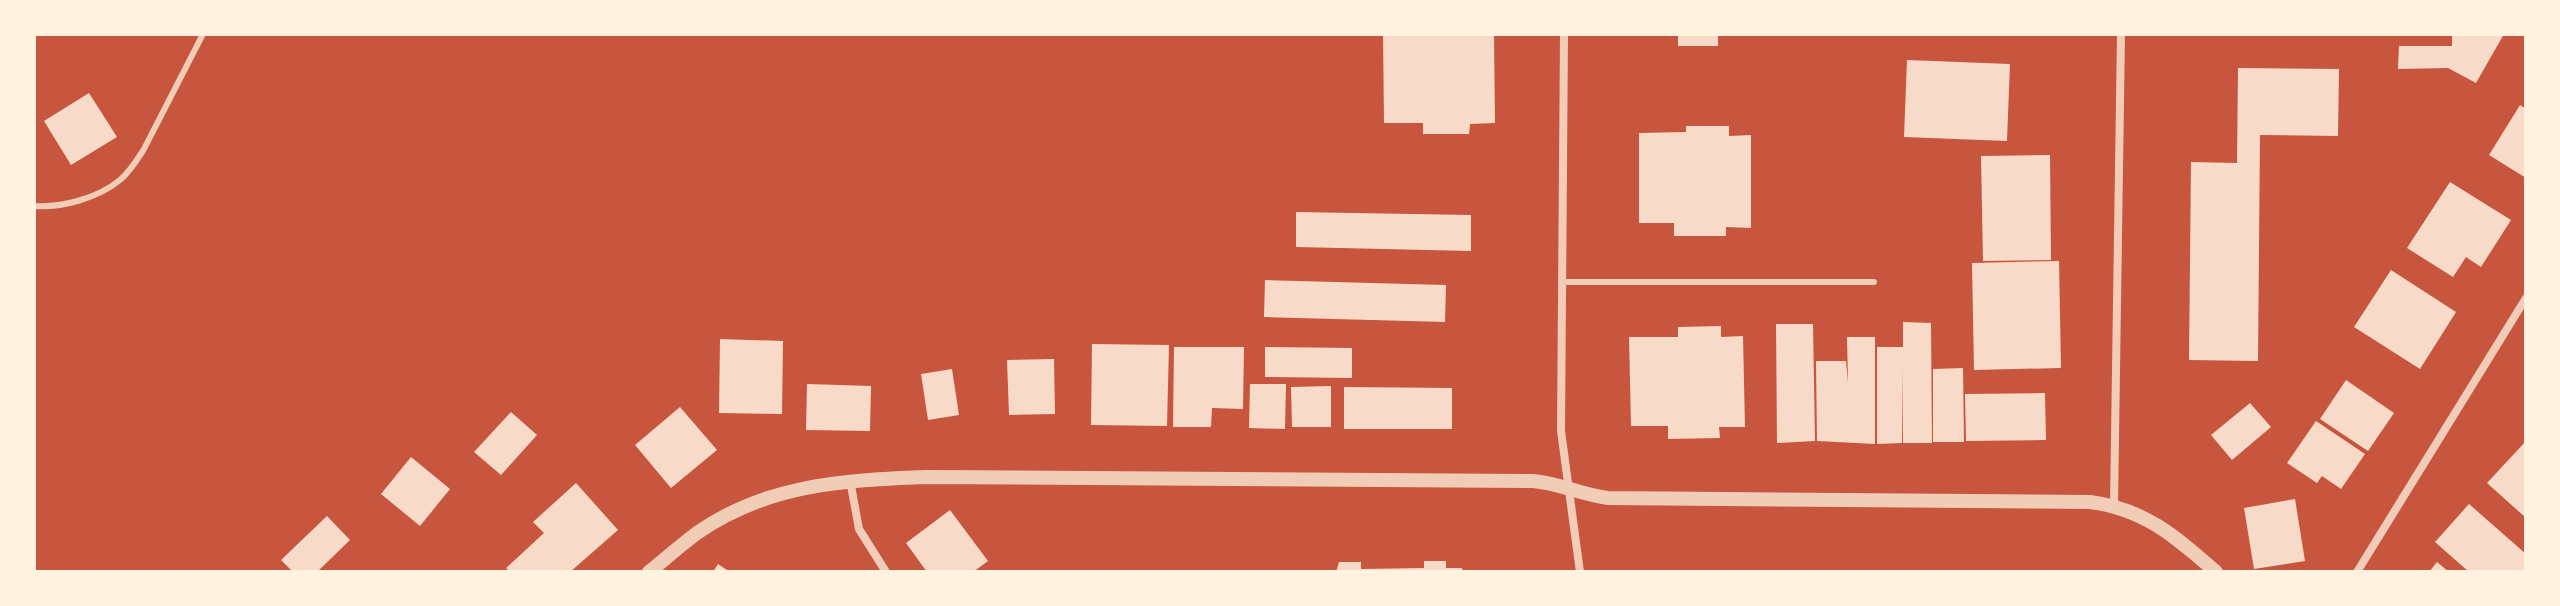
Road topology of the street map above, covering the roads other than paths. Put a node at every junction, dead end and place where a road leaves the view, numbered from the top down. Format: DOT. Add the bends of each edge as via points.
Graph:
graph roads {
  1 [pos="203,34"];
  2 [pos="1564,34"];
  3 [pos="2121,34"];
  4 [pos="34,206"];
  5 [pos="1562,282"];
  6 [pos="1874,282"];
  7 [pos="2526,298"];
  8 [pos="850,479"];
  9 [pos="1567,488"];
  10 [pos="2114,505"];
  11 [pos="649,572"];
  12 [pos="886,572"];
  13 [pos="1580,572"];
  14 [pos="2216,572"];
  15 [pos="2357,572"];
  1 -- 4 [label="lane" via="133,167 96,194"];
  2 -- 5 [label="street"];
  3 -- 10 [label="street"];
  5 -- 6 [label="lane"];
  5 -- 9 [label="street" via="1561,431"];
  7 -- 15 [label="street"];
  8 -- 9 [label="street" via="1507,481"];
  8 -- 11 [label="street" via="798,488 751,504 699,532"];
  8 -- 12 [label="street" via="859,529"];
  9 -- 10 [label="street" via="1608,498 2060,500"];
  9 -- 13 [label="street"];
  10 -- 14 [label="street" via="2168,530"];
}
